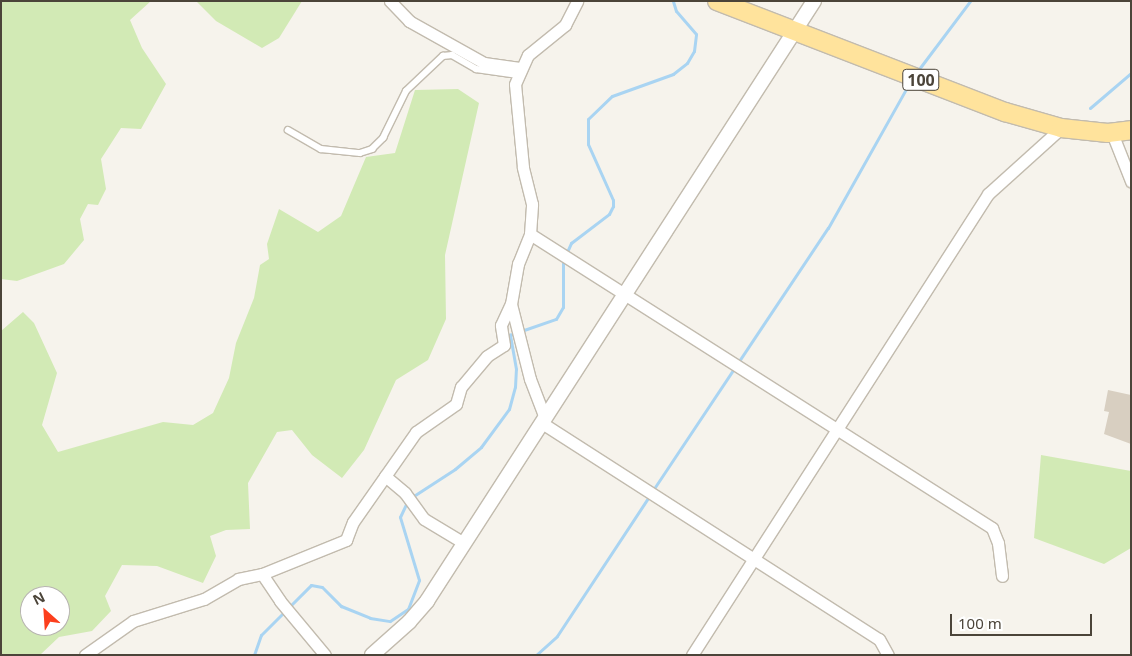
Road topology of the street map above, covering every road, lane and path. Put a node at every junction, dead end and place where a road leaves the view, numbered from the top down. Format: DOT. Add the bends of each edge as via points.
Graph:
graph roads {
  1 [pos="390,1"];
  2 [pos="577,1"];
  3 [pos="717,1"];
  4 [pos="814,1"];
  5 [pos="795,32"];
  6 [pos="519,72"];
  7 [pos="1061,128"];
  8 [pos="288,130"];
  9 [pos="1131,130"];
  10 [pos="1112,133"];
  11 [pos="1131,181"];
  12 [pos="530,234"];
  13 [pos="625,292"];
  14 [pos="511,304"];
  15 [pos="543,420"];
  16 [pos="837,428"];
  17 [pos="385,476"];
  18 [pos="464,543"];
  19 [pos="753,560"];
  20 [pos="262,574"];
  21 [pos="1002,576"];
  22 [pos="84,655"];
  23 [pos="325,655"];
  24 [pos="372,655"];
  25 [pos="692,655"];
  26 [pos="888,655"];
  1 -- 6 [label="street" via="409,21 484,63"];
  2 -- 6 [label="street" via="565,25 540,43"];
  3 -- 5 [label="main road, 100"];
  4 -- 5 [label="street"];
  5 -- 7 [label="main road, 100" via="1005,112"];
  5 -- 13 [label="street"];
  6 -- 8 [label="lane" via="476,69 452,55 443,56 406,91 384,138 360,154 321,149"];
  6 -- 12 [label="street" via="516,105 523,167 532,204"];
  7 -- 10 [label="main road, 100"];
  7 -- 16 [label="street" via="988,194"];
  9 -- 10 [label="main road, 100"];
  10 -- 11 [label="street"];
  12 -- 13 [label="street"];
  12 -- 14 [label="street" via="518,264"];
  13 -- 15 [label="street"];
  13 -- 16 [label="street"];
  14 -- 15 [label="street"];
  14 -- 17 [label="street" via="501,325 504,345 487,356 461,387 456,404 416,432"];
  15 -- 18 [label="street"];
  15 -- 19 [label="street"];
  16 -- 19 [label="street"];
  16 -- 21 [label="street" via="992,528 1000,550"];
  17 -- 18 [label="street" via="405,493 424,519"];
  17 -- 20 [label="street" via="353,522 346,540"];
  18 -- 24 [label="street" via="421,608"];
  19 -- 25 [label="street"];
  19 -- 26 [label="street" via="879,640"];
  20 -- 22 [label="street" via="238,579 204,599 133,621"];
  20 -- 23 [label="street"];
}
